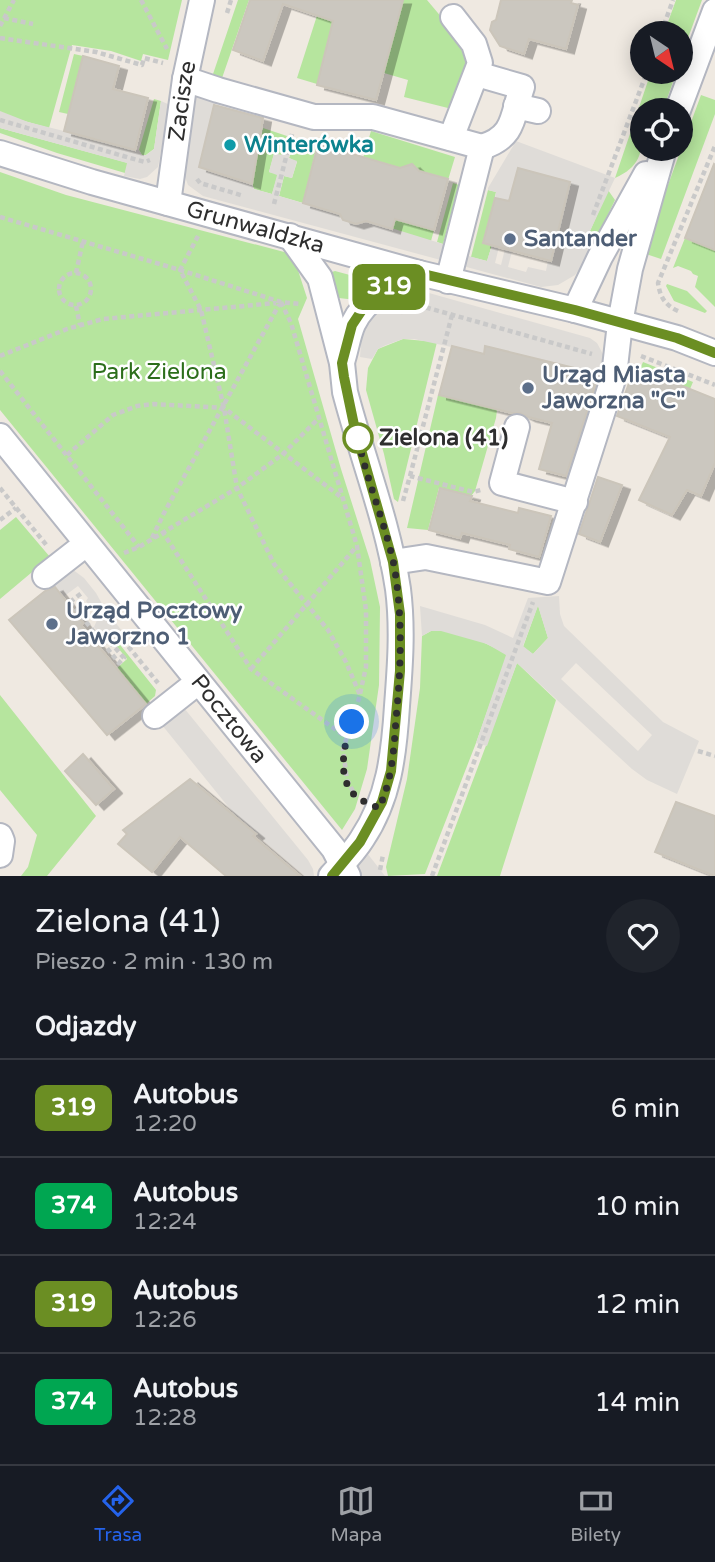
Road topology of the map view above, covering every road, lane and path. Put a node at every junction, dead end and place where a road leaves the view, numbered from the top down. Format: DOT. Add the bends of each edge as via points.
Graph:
graph roads {
  1 [pos="14,0"];
  2 [pos="202,0"];
  3 [pos="673,0"];
  4 [pos="715,11"];
  5 [pos="453,17"];
  6 [pos="4,18"];
  7 [pos="665,21"];
  8 [pos="33,24"];
  9 [pos="0,26"];
  10 [pos="0,38"];
  11 [pos="178,72"];
  12 [pos="477,74"];
  13 [pos="642,84"];
  14 [pos="682,98"];
  15 [pos="0,120"];
  16 [pos="291,137"];
  17 [pos="451,138"];
  18 [pos="715,146"];
  19 [pos="482,147"];
  20 [pos="0,153"];
  21 [pos="174,160"];
  22 [pos="655,161"];
  23 [pos="659,161"];
  24 [pos="248,197"];
  25 [pos="168,203"];
  26 [pos="286,208"];
  27 [pos="0,217"];
  28 [pos="591,218"];
  29 [pos="290,236"];
  30 [pos="83,241"];
  31 [pos="180,270"];
  32 [pos="76,273"];
  33 [pos="419,273"];
  34 [pos="448,281"];
  35 [pos="281,302"];
  36 [pos="304,304"];
  37 [pos="76,306"];
  38 [pos="201,310"];
  39 [pos="575,310"];
  40 [pos="360,313"];
  41 [pos="686,314"];
  42 [pos="452,315"];
  43 [pos="620,323"];
  44 [pos="80,326"];
  45 [pos="715,352"];
  46 [pos="618,353"];
  47 [pos="0,356"];
  48 [pos="342,363"];
  49 [pos="665,365"];
  50 [pos="0,371"];
  51 [pos="715,385"];
  52 [pos="224,408"];
  53 [pos="318,419"];
  54 [pos="517,427"];
  55 [pos="0,436"];
  56 [pos="283,454"];
  57 [pos="68,455"];
  58 [pos="410,476"];
  59 [pos="502,483"];
  60 [pos="0,488"];
  61 [pos="237,488"];
  62 [pos="341,498"];
  63 [pos="575,502"];
  64 [pos="16,507"];
  65 [pos="401,507"];
  66 [pos="0,520"];
  67 [pos="162,531"];
  68 [pos="152,538"];
  69 [pos="86,544"];
  70 [pos="356,545"];
  71 [pos="139,547"];
  72 [pos="117,556"];
  73 [pos="393,562"];
  74 [pos="53,570"];
  75 [pos="548,582"];
  76 [pos="83,592"];
  77 [pos="307,604"];
  78 [pos="103,634"];
  79 [pos="123,640"];
  80 [pos="251,669"];
  81 [pos="198,682"];
  82 [pos="360,695"];
  83 [pos="164,709"];
  84 [pos="346,737"];
  85 [pos="698,751"];
  86 [pos="715,756"];
  87 [pos="379,808"];
  88 [pos="0,836"];
  89 [pos="0,855"];
  90 [pos="342,873"];
  91 [pos="432,876"];
  1 -- 6 [label="path"];
  2 -- 11 [label="street, Zacisze"];
  3 -- 7 [label="path"];
  4 -- 14 [label="street"];
  5 -- 12 [label="street" via="474,44 480,63"];
  6 -- 8 [label="path"];
  6 -- 9 [label="path"];
  10 -- 11 [label="path" via="96,52 142,65 144,58"];
  11 -- 17 [label="street" via="218,90 314,117 373,117"];
  11 -- 21 [label="street, Zacisze"];
  12 -- 17 [label="street"];
  12 -- 19 [label="street" via="522,87 527,108 498,142"];
  13 -- 28 [label="path"];
  15 -- 21 [label="path" via="145,162 156,156"];
  16 -- 26 [label="path" via="273,204"];
  17 -- 19 [label="street"];
  18 -- 41 [label="path" via="659,283 663,300"];
  19 -- 34 [label="street"];
  20 -- 25 [label="street, Grunwaldzka"];
  21 -- 24 [label="path" via="192,164 200,183"];
  21 -- 25 [label="street, Zacisze"];
  22 -- 39 [label="street"];
  23 -- 43 [label="street"];
  25 -- 29 [label="street, Grunwaldzka"];
  27 -- 30 [label="path"];
  29 -- 33 [label="street, Grunwaldzka"];
  29 -- 48 [label="street" via="320,278"];
  30 -- 31 [label="path"];
  30 -- 32 [label="path"];
  31 -- 35 [label="path"];
  31 -- 38 [label="path"];
  32 -- 37 [label="path" via="89,281 91,292"];
  32 -- 37 [label="path" via="62,280 58,290 62,300"];
  33 -- 34 [label="street, Grunwaldzka"];
  33 -- 40 [label="street" via="380,293"];
  34 -- 39 [label="street, Grunwaldzka"];
  35 -- 36 [label="path"];
  35 -- 38 [label="path"];
  35 -- 52 [label="path"];
  35 -- 53 [label="path"];
  37 -- 44 [label="path"];
  38 -- 44 [label="path" via="103,319"];
  38 -- 52 [label="path"];
  39 -- 43 [label="street, Grunwaldzka"];
  40 -- 42 [label="path" via="381,324 412,309"];
  40 -- 48 [label="street"];
  42 -- 46 [label="path" via="606,358"];
  42 -- 58 [label="path"];
  43 -- 45 [label="street, Grunwaldzka"];
  43 -- 46 [label="street"];
  44 -- 47 [label="path"];
  46 -- 63 [label="street"];
  48 -- 73 [label="street" via="348,403"];
  49 -- 51 [label="path"];
  50 -- 57 [label="path"];
  52 -- 56 [label="path"];
  52 -- 57 [label="path" via="137,406 113,415"];
  52 -- 61 [label="path"];
  52 -- 68 [label="path"];
  53 -- 56 [label="path"];
  53 -- 62 [label="path"];
  54 -- 59 [label="street"];
  55 -- 69 [label="street, Pocztowa"];
  56 -- 61 [label="path"];
  56 -- 62 [label="path"];
  57 -- 71 [label="path"];
  58 -- 59 [label="path" via="473,492"];
  58 -- 65 [label="path"];
  59 -- 63 [label="street"];
  60 -- 64 [label="path"];
  61 -- 67 [label="path"];
  61 -- 77 [label="path" via="274,564"];
  62 -- 70 [label="path"];
  63 -- 75 [label="street"];
  64 -- 66 [label="path"];
  64 -- 74 [label="path"];
  67 -- 68 [label="path"];
  67 -- 80 [label="path"];
  68 -- 71 [label="path"];
  69 -- 74 [label="street"];
  69 -- 81 [label="street, Pocztowa"];
  70 -- 77 [label="path"];
  70 -- 82 [label="path" via="366,610 366,667"];
  71 -- 72 [label="path"];
  73 -- 75 [label="street" via="426,557"];
  73 -- 87 [label="street" via="400,614 400,671 391,771"];
  75 -- 91 [label="path" via="534,599"];
  76 -- 78 [label="path" via="69,603 119,663 124,658"];
  77 -- 80 [label="path"];
  77 -- 82 [label="path" via="335,641"];
  79 -- 83 [label="path"];
  80 -- 84 [label="path"];
  81 -- 83 [label="street"];
  81 -- 90 [label="street, Pocztowa" via="334,849"];
  82 -- 84 [label="path"];
  84 -- 87 [label="path" via="344,765 351,790"];
  85 -- 86 [label="path"];
  87 -- 90 [label="street"];
  88 -- 89 [label="street"];
}
